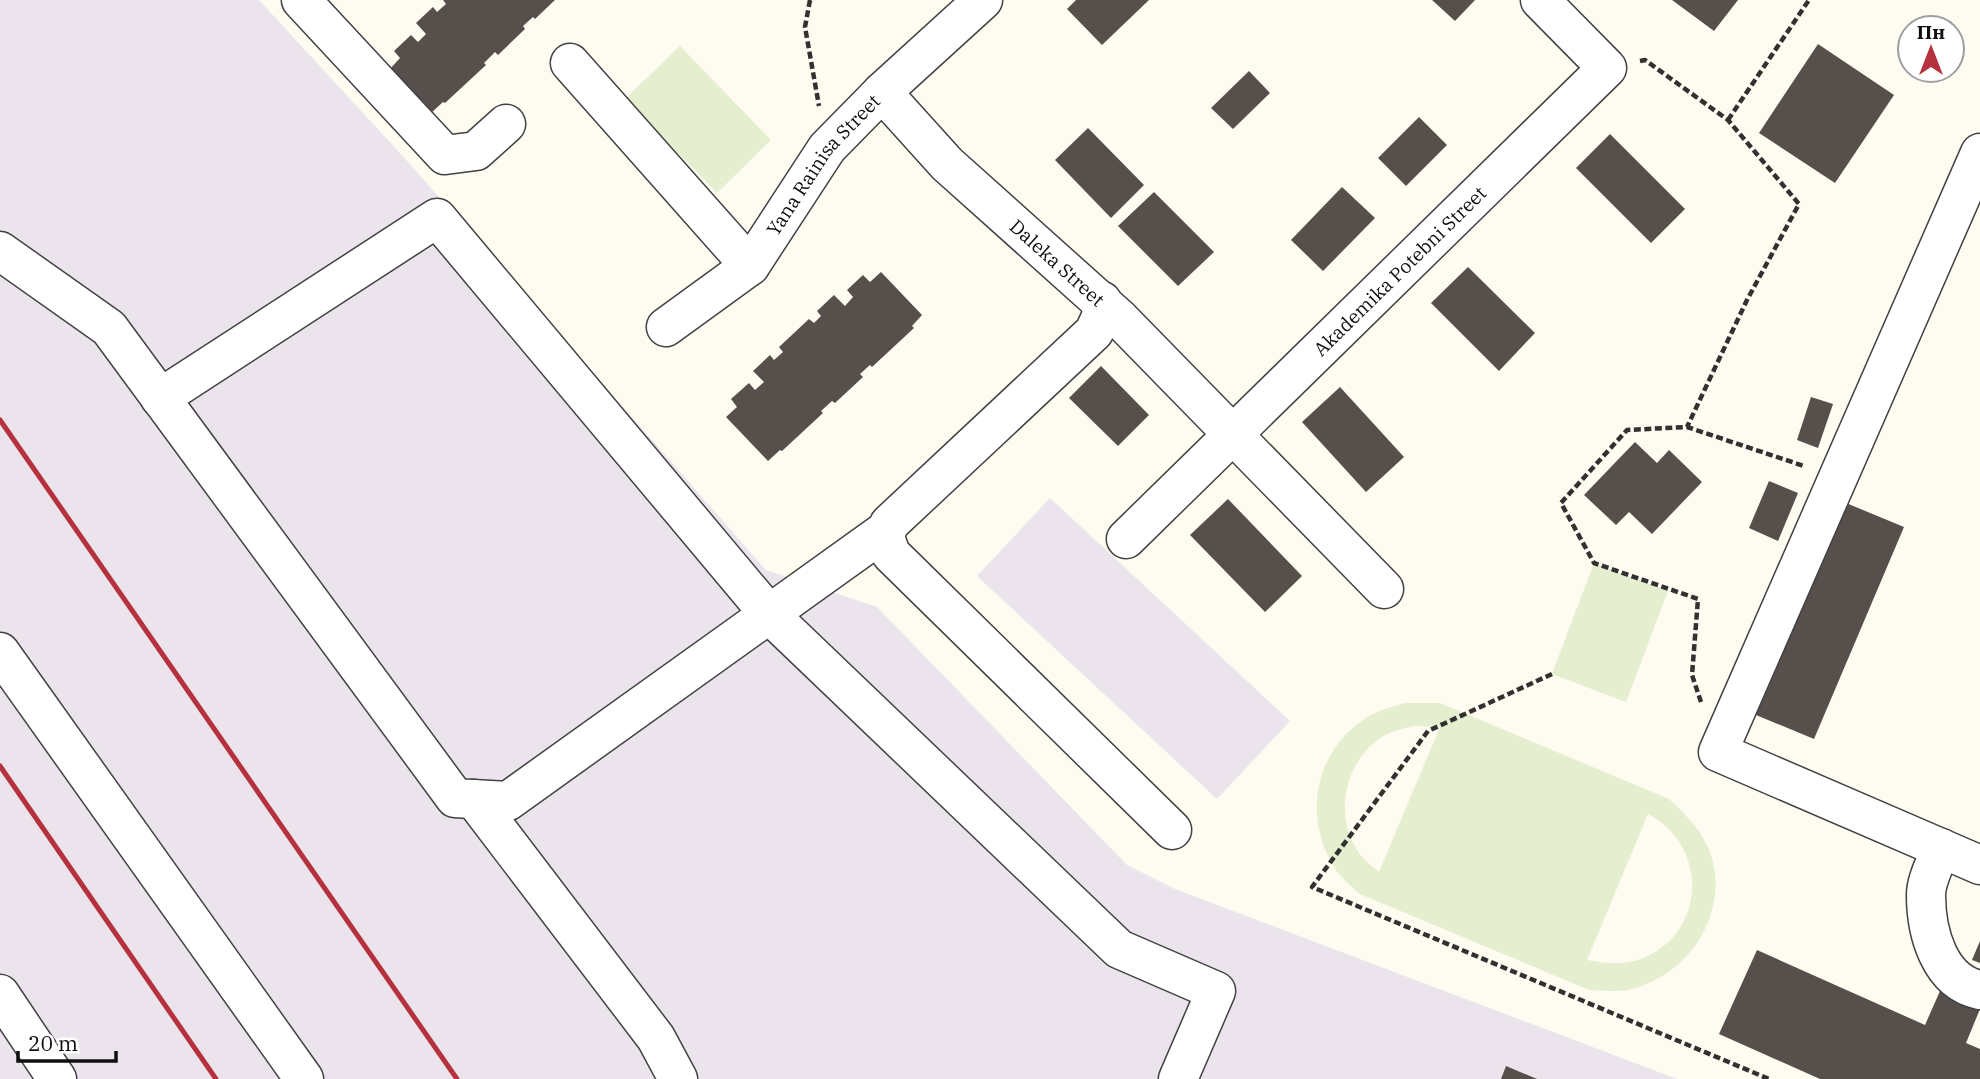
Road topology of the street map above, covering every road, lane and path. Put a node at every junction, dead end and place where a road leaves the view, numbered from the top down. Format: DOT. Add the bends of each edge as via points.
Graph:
graph roads {
  1 [pos="302,0"];
  2 [pos="810,0"];
  3 [pos="983,0"];
  4 [pos="1540,0"];
  5 [pos="1809,0"];
  6 [pos="570,63"];
  7 [pos="1607,68"];
  8 [pos="882,92"];
  9 [pos="1728,120"];
  10 [pos="506,124"];
  11 [pos="827,148"];
  12 [pos="1980,153"];
  13 [pos="0,251"];
  14 [pos="750,266"];
  15 [pos="1102,301"];
  16 [pos="666,327"];
  17 [pos="160,398"];
  18 [pos="1687,427"];
  19 [pos="1232,433"];
  20 [pos="1839,477"];
  21 [pos="885,531"];
  22 [pos="1126,539"];
  23 [pos="1384,589"];
  24 [pos="769,614"];
  25 [pos="0,652"];
  26 [pos="1552,674"];
  27 [pos="1718,752"];
  28 [pos="474,799"];
  29 [pos="1172,831"];
  30 [pos="1941,849"];
  31 [pos="1980,865"];
  32 [pos="1980,990"];
  33 [pos="0,994"];
  34 [pos="57,1079"];
  35 [pos="304,1079"];
  36 [pos="678,1079"];
  37 [pos="1178,1079"];
  38 [pos="1769,1079"];
  1 -- 10 [label="street" via="445,155 476,151"];
  2 -- 11 [label="path" via="805,27"];
  3 -- 8 [label="street, Yana Rainisa Street"];
  4 -- 7 [label="street"];
  5 -- 9 [label="path"];
  6 -- 14 [label="street"];
  7 -- 9 [label="path" via="1645,60"];
  7 -- 19 [label="street, Akademika Potebni Street"];
  8 -- 11 [label="street, Yana Rainisa Street"];
  8 -- 15 [label="street, Daleka Street" via="947,164"];
  9 -- 18 [label="path" via="1799,204 1746,300"];
  11 -- 14 [label="street, Yana Rainisa Street"];
  12 -- 20 [label="street"];
  13 -- 17 [label="street" via="108,328"];
  14 -- 16 [label="street, Yana Rainisa Street"];
  15 -- 19 [label="street, Daleka Street"];
  15 -- 21 [label="street" via="1094,332"];
  17 -- 24 [label="street" via="437,218"];
  17 -- 28 [label="street" via="455,798"];
  18 -- 20 [label="path"];
  18 -- 27 [label="path" via="1627,430 1562,503 1594,563 1698,598 1692,675"];
  19 -- 22 [label="street, Akademika Potebni Street"];
  19 -- 23 [label="street, Daleka Street"];
  20 -- 27 [label="street"];
  21 -- 24 [label="street"];
  21 -- 29 [label="street" via="891,554"];
  24 -- 28 [label="street" via="508,801"];
  24 -- 37 [label="street" via="1119,949 1216,991"];
  25 -- 35 [label="street"];
  26 -- 38 [label="path" via="1428,731 1311,887"];
  27 -- 30 [label="street"];
  28 -- 36 [label="street" via="656,1038"];
  30 -- 31 [label="street"];
  30 -- 32 [label="street" via="1926,892 1931,937 1941,963 1967,988"];
  33 -- 34 [label="street"];
}
